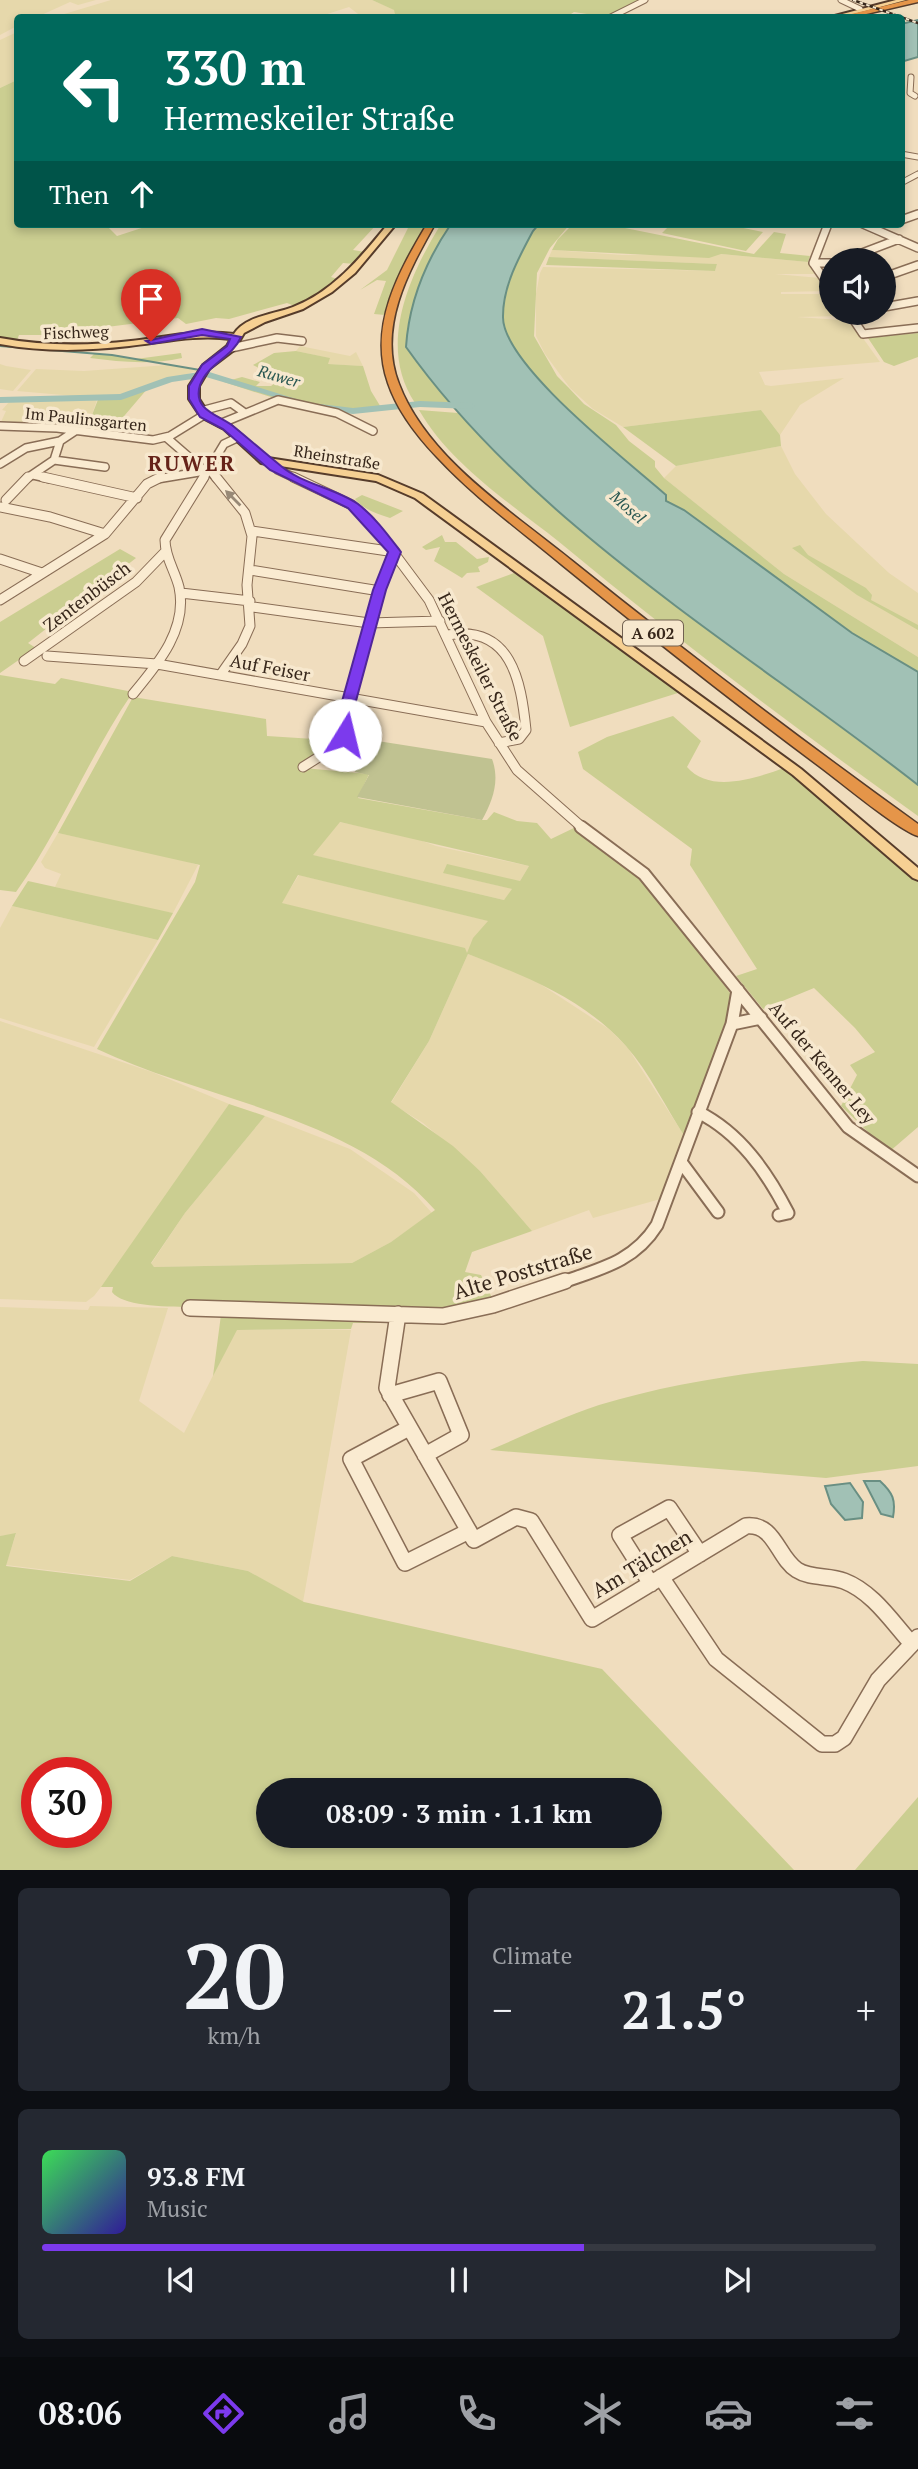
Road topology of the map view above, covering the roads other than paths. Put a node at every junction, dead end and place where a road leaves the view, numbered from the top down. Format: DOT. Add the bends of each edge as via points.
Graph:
graph roads {
  1 [pos="645,0"];
  2 [pos="841,0"];
  3 [pos="903,0"];
  4 [pos="918,0"];
  5 [pos="860,9"];
  6 [pos="617,14"];
  7 [pos="843,14"];
  8 [pos="856,14"];
  9 [pos="911,77"];
  10 [pos="916,95"];
  11 [pos="907,98"];
  12 [pos="389,228"];
  13 [pos="429,228"];
  14 [pos="436,228"];
  15 [pos="826,228"];
  16 [pos="872,228"];
  17 [pos="881,228"];
  18 [pos="876,230"];
  19 [pos="899,239"];
  20 [pos="917,246"];
  21 [pos="875,248"];
  22 [pos="813,263"];
  23 [pos="819,263"];
  24 [pos="918,265"];
  25 [pos="819,271"];
  26 [pos="896,273"];
  27 [pos="918,300"];
  28 [pos="896,305"];
  29 [pos="857,325"];
  30 [pos="918,328"];
  31 [pos="236,337"];
  32 [pos="0,341"];
  33 [pos="302,341"];
  34 [pos="231,348"];
  35 [pos="402,395"];
  36 [pos="202,413"];
  37 [pos="245,413"];
  38 [pos="412,414"];
  39 [pos="222,423"];
  40 [pos="0,426"];
  41 [pos="75,431"];
  42 [pos="373,431"];
  43 [pos="239,437"];
  44 [pos="167,438"];
  45 [pos="60,441"];
  46 [pos="54,460"];
  47 [pos="273,463"];
  48 [pos="0,464"];
  49 [pos="105,467"];
  50 [pos="208,471"];
  51 [pos="33,475"];
  52 [pos="137,498"];
  53 [pos="3,503"];
  54 [pos="252,531"];
  55 [pos="105,534"];
  56 [pos="165,552"];
  57 [pos="395,552"];
  58 [pos="0,558"];
  59 [pos="250,570"];
  60 [pos="42,573"];
  61 [pos="380,590"];
  62 [pos="181,593"];
  63 [pos="0,600"];
  64 [pos="252,604"];
  65 [pos="440,621"];
  66 [pos="372,622"];
  67 [pos="447,635"];
  68 [pos="47,656"];
  69 [pos="24,661"];
  70 [pos="157,664"];
  71 [pos="222,674"];
  72 [pos="133,694"];
  73 [pos="350,700"];
  74 [pos="486,722"];
  75 [pos="499,743"];
  76 [pos="303,767"];
  77 [pos="918,820"];
  78 [pos="918,831"];
  79 [pos="918,875"];
  80 [pos="738,990"];
  81 [pos="761,1018"];
  82 [pos="732,1024"];
  83 [pos="698,1112"];
  84 [pos="681,1162"];
  85 [pos="918,1176"];
  86 [pos="718,1212"];
  87 [pos="779,1215"];
  88 [pos="190,1308"];
  89 [pos="398,1314"];
  90 [pos="390,1395"];
  91 [pos="409,1428"];
  92 [pos="425,1455"];
  93 [pos="469,1531"];
  94 [pos="700,1554"];
  95 [pos="656,1580"];
  96 [pos="915,1640"];
  1 -- 6 [label="street"];
  2 -- 5 [label="street"];
  3 -- 5 [label="main road"];
  4 -- 8 [label="highway"];
  5 -- 7 [label="main road"];
  9 -- 10 [label="street" via="910,93"];
  10 -- 11 [label="street"];
  12 -- 31 [label="main road" via="337,287 295,309 244,327"];
  13 -- 35 [label="highway, A 602" via="398,284 390,313 388,368"];
  14 -- 35 [label="highway, A 602" via="405,287 397,314 396,368"];
  15 -- 22 [label="street"];
  16 -- 18 [label="street"];
  17 -- 18 [label="street"];
  18 -- 19 [label="street"];
  19 -- 20 [label="street"];
  19 -- 21 [label="street"];
  22 -- 23 [label="street"];
  22 -- 25 [label="street"];
  24 -- 26 [label="street"];
  27 -- 28 [label="street"];
  29 -- 30 [label="street" via="863,334"];
  31 -- 32 [label="main road, Fischweg" via="196,332 62,348"];
  31 -- 34 [label="main road"];
  33 -- 34 [label="street" via="277,338"];
  34 -- 36 [label="main road" via="206,367 196,383 194,399"];
  35 -- 38 [label="highway, A 602"];
  36 -- 37 [label="street" via="231,403"];
  36 -- 39 [label="main road, Rheinstraße"];
  36 -- 44 [label="street, Im Paulinsgarten"];
  37 -- 39 [label="street"];
  37 -- 42 [label="street" via="278,400 337,413"];
  38 -- 77 [label="highway, A 602" via="477,478 609,588 786,726"];
  38 -- 78 [label="highway, A 602" via="428,441 461,472 640,623"];
  39 -- 43 [label="main road, Rheinstraße"];
  40 -- 41 [label="street, Im Paulinsgarten"];
  41 -- 44 [label="street, Im Paulinsgarten" via="140,440"];
  41 -- 45 [label="street"];
  43 -- 47 [label="main road, Rheinstraße" via="262,459"];
  43 -- 50 [label="street" via="224,444"];
  44 -- 50 [label="street"];
  45 -- 46 [label="street"];
  45 -- 48 [label="street" via="26,448"];
  46 -- 49 [label="street"];
  46 -- 51 [label="street"];
  47 -- 57 [label="street, Hermeskeiler Straße" via="278,470 352,505"];
  47 -- 79 [label="main road, Rheinstraße" via="393,483 419,496 797,772"];
  50 -- 52 [label="street" via="161,476 147,484"];
  54 -- 50 [label="street, one-way" via="239,502"];
  50 -- 56 [label="street" via="165,540"];
  51 -- 52 [label="street"];
  51 -- 53 [label="street"];
  52 -- 55 [label="street"];
  53 -- 55 [label="street"];
  54 -- 57 [label="street"];
  54 -- 59 [label="street"];
  55 -- 60 [label="street"];
  56 -- 62 [label="street"];
  56 -- 69 [label="street, Zentenbüsch" via="136,582"];
  57 -- 61 [label="street"];
  57 -- 65 [label="street, Hermeskeiler Straße"];
  58 -- 60 [label="street"];
  59 -- 61 [label="street"];
  59 -- 64 [label="street" via="247,584"];
  60 -- 63 [label="street"];
  61 -- 66 [label="street"];
  62 -- 64 [label="street"];
  62 -- 70 [label="street" via="181,621"];
  64 -- 66 [label="street"];
  64 -- 71 [label="street" via="247,634"];
  65 -- 66 [label="street"];
  65 -- 67 [label="street, Hermeskeiler Straße"];
  66 -- 73 [label="street"];
  67 -- 74 [label="street, Hermeskeiler Straße"];
  67 -- 75 [label="street" via="476,634 510,662 524,706 526,730 519,739"];
  68 -- 70 [label="street, Auf Feiser"];
  70 -- 71 [label="street, Auf Feiser"];
  70 -- 72 [label="street"];
  71 -- 73 [label="street, Auf Feiser"];
  73 -- 74 [label="street, Auf Feiser"];
  73 -- 76 [label="street" via="343,723 345,735"];
  74 -- 75 [label="street, Hermeskeiler Straße"];
  75 -- 80 [label="street, Hermeskeiler Straße" via="531,786 644,874"];
  80 -- 81 [label="street, Auf der Kenner Ley"];
  80 -- 82 [label="street, Alte Poststraße"];
  81 -- 82 [label="street"];
  81 -- 85 [label="street, Auf der Kenner Ley" via="848,1127"];
  82 -- 83 [label="street, Alte Poststraße"];
  83 -- 84 [label="street, Alte Poststraße"];
  83 -- 87 [label="street" via="733,1137 771,1180 788,1213"];
  84 -- 86 [label="street"];
  84 -- 89 [label="street, Alte Poststraße" via="664,1214 633,1254 475,1311 443,1316"];
  88 -- 89 [label="street, Alte Poststraße"];
  89 -- 90 [label="street" via="387,1388"];
  90 -- 91 [label="street"];
  90 -- 92 [label="street" via="439,1381 461,1435"];
  91 -- 92 [label="street"];
  91 -- 93 [label="street" via="351,1459 405,1563"];
  92 -- 93 [label="street"];
  93 -- 95 [label="street, Am Tälchen" via="474,1540 516,1517 531,1521 592,1619"];
  94 -- 95 [label="street, Am Tälchen"];
  94 -- 95 [label="street" via="669,1508 620,1535"];
  94 -- 96 [label="street, Am Tälchen" via="746,1526 760,1526 797,1570 853,1585"];
  95 -- 96 [label="street" via="716,1659 822,1744 844,1738 878,1680"];
}
